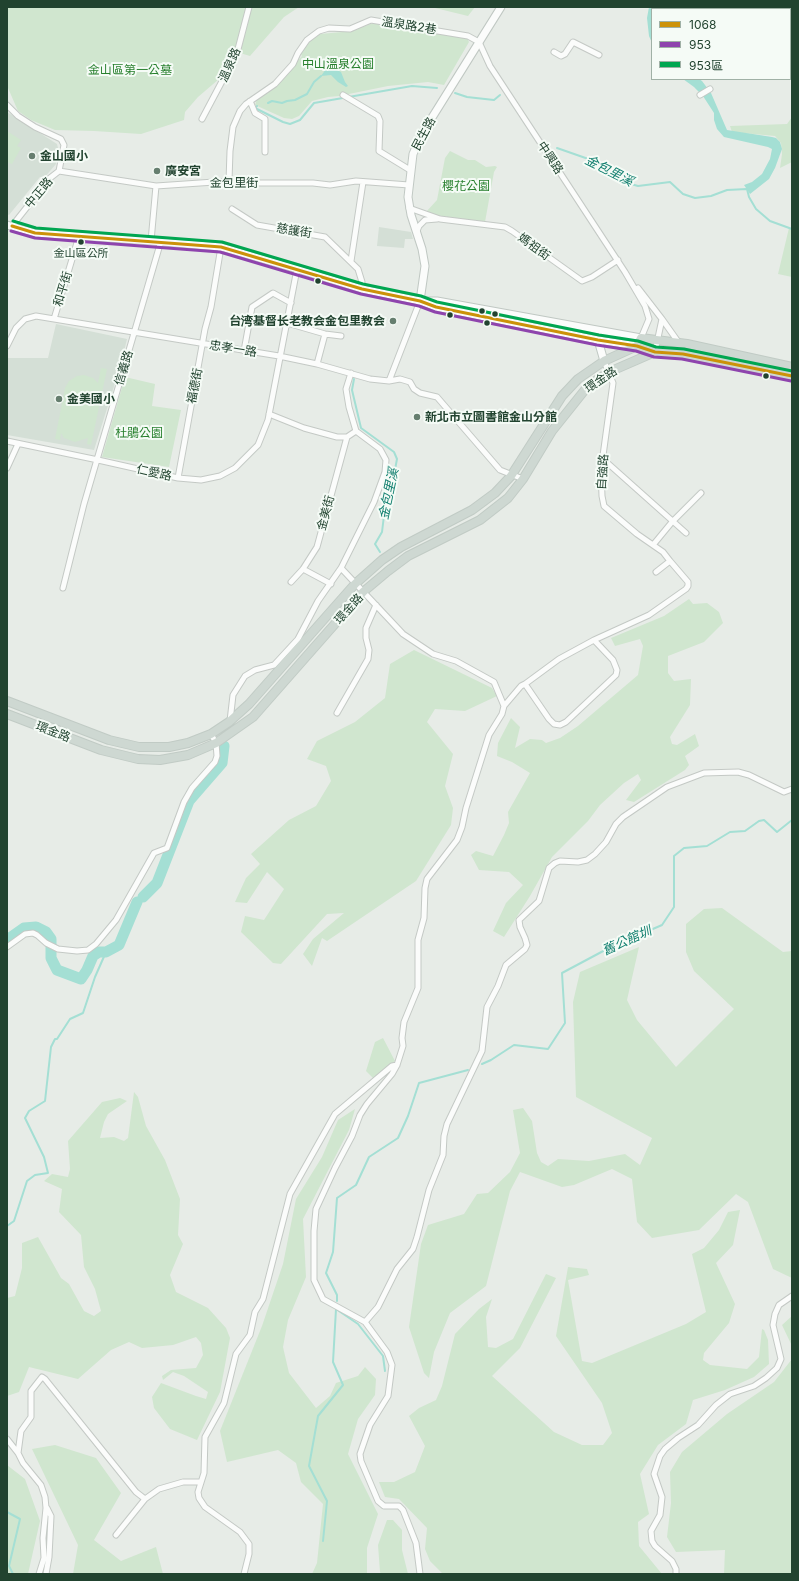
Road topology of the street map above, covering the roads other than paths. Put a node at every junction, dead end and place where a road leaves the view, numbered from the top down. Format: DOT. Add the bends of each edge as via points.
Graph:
graph roads {
  1 [pos="248,7"];
  2 [pos="501,7"];
  3 [pos="480,42"];
  4 [pos="554,52"];
  5 [pos="599,55"];
  6 [pos="710,89"];
  7 [pos="343,95"];
  8 [pos="700,95"];
  9 [pos="250,101"];
  10 [pos="7,104"];
  11 [pos="202,119"];
  12 [pos="265,152"];
  13 [pos="410,170"];
  14 [pos="59,171"];
  15 [pos="228,181"];
  16 [pos="363,182"];
  17 [pos="409,185"];
  18 [pos="156,186"];
  19 [pos="409,208"];
  20 [pos="232,209"];
  21 [pos="440,218"];
  22 [pos="9,228"];
  23 [pos="417,231"];
  24 [pos="79,236"];
  25 [pos="151,241"];
  26 [pos="161,241"];
  27 [pos="221,247"];
  28 [pos="618,260"];
  29 [pos="351,261"];
  30 [pos="297,268"];
  31 [pos="625,272"];
  32 [pos="362,289"];
  33 [pos="420,301"];
  34 [pos="291,303"];
  35 [pos="54,319"];
  36 [pos="662,319"];
  37 [pos="287,323"];
  38 [pos="135,333"];
  39 [pos="325,334"];
  40 [pos="341,336"];
  41 [pos="641,338"];
  42 [pos="598,340"];
  43 [pos="658,340"];
  44 [pos="679,344"];
  45 [pos="202,345"];
  46 [pos="7,346"];
  47 [pos="637,346"];
  48 [pos="244,351"];
  49 [pos="655,352"];
  50 [pos="279,356"];
  51 [pos="604,361"];
  52 [pos="317,364"];
  53 [pos="792,367"];
  54 [pos="781,370"];
  55 [pos="609,372"];
  56 [pos="351,373"];
  57 [pos="792,376"];
  58 [pos="389,381"];
  59 [pos="269,414"];
  60 [pos="356,431"];
  61 [pos="347,437"];
  62 [pos="7,441"];
  63 [pos="18,444"];
  64 [pos="603,459"];
  65 [pos="98,460"];
  66 [pos="7,468"];
  67 [pos="512,475"];
  68 [pos="178,478"];
  69 [pos="523,479"];
  70 [pos="701,493"];
  71 [pos="672,522"];
  72 [pos="686,533"];
  73 [pos="653,545"];
  74 [pos="670,561"];
  75 [pos="341,568"];
  76 [pos="303,569"];
  77 [pos="656,572"];
  78 [pos="291,582"];
  79 [pos="331,584"];
  80 [pos="355,584"];
  81 [pos="63,588"];
  82 [pos="364,592"];
  83 [pos="376,605"];
  84 [pos="594,640"];
  85 [pos="525,684"];
  86 [pos="7,701"];
  87 [pos="504,706"];
  88 [pos="337,713"];
  89 [pos="7,714"];
  90 [pos="230,722"];
  91 [pos="211,734"];
  92 [pos="216,743"];
  93 [pos="792,789"];
  94 [pos="7,947"];
  95 [pos="397,1065"];
  96 [pos="792,1296"];
  97 [pos="365,1322"];
  98 [pos="7,1439"];
  99 [pos="18,1453"];
  100 [pos="201,1482"];
  101 [pos="145,1499"];
  102 [pos="46,1508"];
  103 [pos="116,1535"];
  104 [pos="39,1574"];
  105 [pos="46,1574"];
  106 [pos="244,1574"];
  107 [pos="420,1574"];
  108 [pos="676,1574"];
  1 -- 11 [label="street, 溫泉路" via="237,53"];
  2 -- 3 [label="street, 民生路"];
  3 -- 9 [label="street, 溫泉路2巷" via="468,36 371,20 350,29 323,29 307,40 275,84"];
  3 -- 13 [label="street, 民生路" via="423,132 413,154"];
  3 -- 28 [label="street, 中興路" via="490,66"];
  4 -- 5 [label="street" via="561,56 565,54 573,42"];
  6 -- 8 [label="street"];
  7 -- 13 [label="street" via="378,116 379,150"];
  9 -- 12 [label="street" via="255,113 265,119"];
  9 -- 15 [label="street" via="240,111 233,127"];
  10 -- 14 [label="street, 中正路" via="24,119 60,139 64,145"];
  13 -- 17 [label="street, 民生路"];
  14 -- 18 [label="street, 金包里街"];
  14 -- 22 [label="street, 中正路" via="50,178"];
  15 -- 16 [label="street, 金包里街" via="330,185"];
  15 -- 18 [label="street, 金包里街"];
  16 -- 17 [label="street, 金包里街"];
  16 -- 29 [label="street"];
  17 -- 19 [label="street, 民生路"];
  18 -- 25 [label="street"];
  19 -- 21 [label="street, 媽祖街"];
  19 -- 23 [label="street, 民生路"];
  20 -- 29 [label="street, 慈護街" via="258,225 325,237"];
  21 -- 23 [label="street, 媽祖街" via="425,220"];
  21 -- 28 [label="street, 媽祖街" via="512,230 582,281"];
  22 -- 24 [label="street" via="35,233"];
  23 -- 33 [label="street, 民生路" via="425,266"];
  24 -- 25 [label="street"];
  24 -- 35 [label="street, 和平街"];
  25 -- 26 [label="street"];
  26 -- 27 [label="street"];
  26 -- 38 [label="street, 信義路"];
  27 -- 30 [label="street"];
  27 -- 45 [label="street, 福德街"];
  28 -- 31 [label="street, 中興路"];
  29 -- 32 [label="street, 慈護街" via="358,269"];
  30 -- 32 [label="street"];
  30 -- 34 [label="street, 仁愛路"];
  31 -- 36 [label="street, 中興路"];
  31 -- 41 [label="street, 中興路" via="646,306 649,319"];
  32 -- 33 [label="street"];
  33 -- 41 [label="street" via="436,301"];
  33 -- 42 [label="street" via="436,307"];
  33 -- 58 [label="street"];
  34 -- 37 [label="street, 仁愛路"];
  34 -- 48 [label="street" via="273,293 252,307"];
  35 -- 38 [label="street, 忠孝一路"];
  35 -- 46 [label="street, 忠孝一路" via="36,316 25,319 16,328"];
  36 -- 43 [label="street"];
  36 -- 44 [label="street, 中興路"];
  37 -- 39 [label="street"];
  37 -- 50 [label="street, 仁愛路"];
  38 -- 45 [label="street, 忠孝一路"];
  38 -- 65 [label="street, 信義路"];
  39 -- 40 [label="street"];
  39 -- 52 [label="street"];
  41 -- 43 [label="main road"];
  41 -- 47 [label="main road"];
  42 -- 47 [label="street"];
  42 -- 51 [label="street"];
  43 -- 44 [label="main road"];
  43 -- 49 [label="street"];
  44 -- 54 [label="main road"];
  45 -- 48 [label="street, 忠孝一路"];
  45 -- 68 [label="street, 福德街"];
  47 -- 49 [label="main road"];
  47 -- 51 [label="main road, 環金路"];
  48 -- 50 [label="street, 忠孝一路"];
  49 -- 54 [label="main road"];
  49 -- 55 [label="main road, 環金路"];
  50 -- 52 [label="street, 忠孝一路"];
  50 -- 59 [label="street, 仁愛路"];
  51 -- 55 [label="street, 自強路"];
  51 -- 67 [label="main road, 環金路" via="578,379 562,396"];
  52 -- 56 [label="street, 忠孝一路"];
  53 -- 54 [label="main road"];
  54 -- 57 [label="main road"];
  55 -- 64 [label="street, 自強路" via="613,383"];
  55 -- 69 [label="main road, 環金路" via="588,386 573,402"];
  56 -- 58 [label="street, 忠孝一路"];
  56 -- 60 [label="street" via="346,389"];
  58 -- 67 [label="street, 忠孝一路" via="410,382 420,393 437,397 500,470"];
  59 -- 61 [label="street" via="337,438"];
  59 -- 68 [label="street, 仁愛路" via="258,445 235,468 220,476 202,480"];
  60 -- 61 [label="street"];
  60 -- 75 [label="street" via="380,450 386,460 385,472 374,502"];
  61 -- 76 [label="street, 金美街" via="317,547"];
  62 -- 63 [label="street, 仁愛路"];
  63 -- 65 [label="street, 仁愛路"];
  63 -- 66 [label="street"];
  64 -- 71 [label="street"];
  64 -- 73 [label="street, 自強路" via="601,470 604,506"];
  65 -- 68 [label="street, 仁愛路"];
  65 -- 81 [label="street, 信義路"];
  67 -- 69 [label="street, 忠孝一路"];
  67 -- 80 [label="main road, 環金路" via="495,493 472,510 401,547"];
  69 -- 82 [label="main road, 環金路" via="508,498 480,520 408,556"];
  70 -- 71 [label="street"];
  71 -- 72 [label="street"];
  71 -- 73 [label="street"];
  73 -- 74 [label="street, 自強路"];
  74 -- 77 [label="street"];
  74 -- 84 [label="street, 自強路" via="688,582 686,589 649,615"];
  75 -- 79 [label="street"];
  75 -- 80 [label="street"];
  76 -- 78 [label="street, 金美街"];
  76 -- 79 [label="street"];
  79 -- 90 [label="street" via="318,601 298,639 274,665 255,670 245,676 233,695"];
  80 -- 82 [label="street"];
  80 -- 90 [label="main road, 環金路"];
  82 -- 83 [label="street"];
  82 -- 92 [label="main road, 環金路" via="253,717"];
  83 -- 87 [label="street" via="403,634 433,654 456,661 494,682"];
  83 -- 88 [label="street" via="366,628 368,659"];
  84 -- 85 [label="street" via="559,659"];
  84 -- 85 [label="street" via="616,664 616,675 566,722 554,724"];
  85 -- 87 [label="street"];
  86 -- 91 [label="main road, 環金路" via="109,740 140,747 169,747"];
  87 -- 95 [label="street" via="502,714 488,735 460,833 427,879 424,918 418,940 418,988 404,1022 403,1046"];
  89 -- 92 [label="main road, 環金路" via="101,750 138,759 160,760 188,755"];
  90 -- 91 [label="main road, 環金路"];
  91 -- 92 [label="street"];
  92 -- 94 [label="street" via="215,762 192,788 184,802 167,848 154,853 116,920 96,944 88,950 55,948 33,933 25,934"];
  93 -- 97 [label="street" via="784,792 738,772 704,773 667,787 623,817 606,842 587,860 555,863 549,868 539,901 519,920 527,945 506,965 487,1007 482,1051 447,1124 442,1159 429,1190 413,1249 397,1269 378,1307"];
  95 -- 97 [label="street" via="360,1115 316,1209 314,1280 323,1299"];
  95 -- 100 [label="street" via="392,1066 335,1114 290,1194 263,1299 255,1312 250,1335 236,1354 224,1403 205,1437 204,1474"];
  96 -- 108 [label="street" via="779,1305 775,1314 773,1325 781,1359 777,1368 754,1386 730,1394 660,1456 654,1474 662,1497 660,1515 651,1531 652,1541 672,1561"];
  97 -- 107 [label="street" via="387,1352 392,1365 388,1396 370,1425 360,1454 361,1461 378,1501 384,1506 399,1506 403,1510 416,1543"];
  98 -- 99 [label="street"];
  99 -- 101 [label="street" via="21,1431 31,1417 31,1391 42,1378 45,1379 136,1492"];
  99 -- 102 [label="street" via="41,1485"];
  100 -- 101 [label="street" via="183,1482 159,1489"];
  100 -- 106 [label="street" via="198,1492 205,1507 240,1532 249,1544"];
  101 -- 103 [label="street"];
  102 -- 104 [label="street" via="44,1558"];
  102 -- 105 [label="street" via="51,1516"];
}
